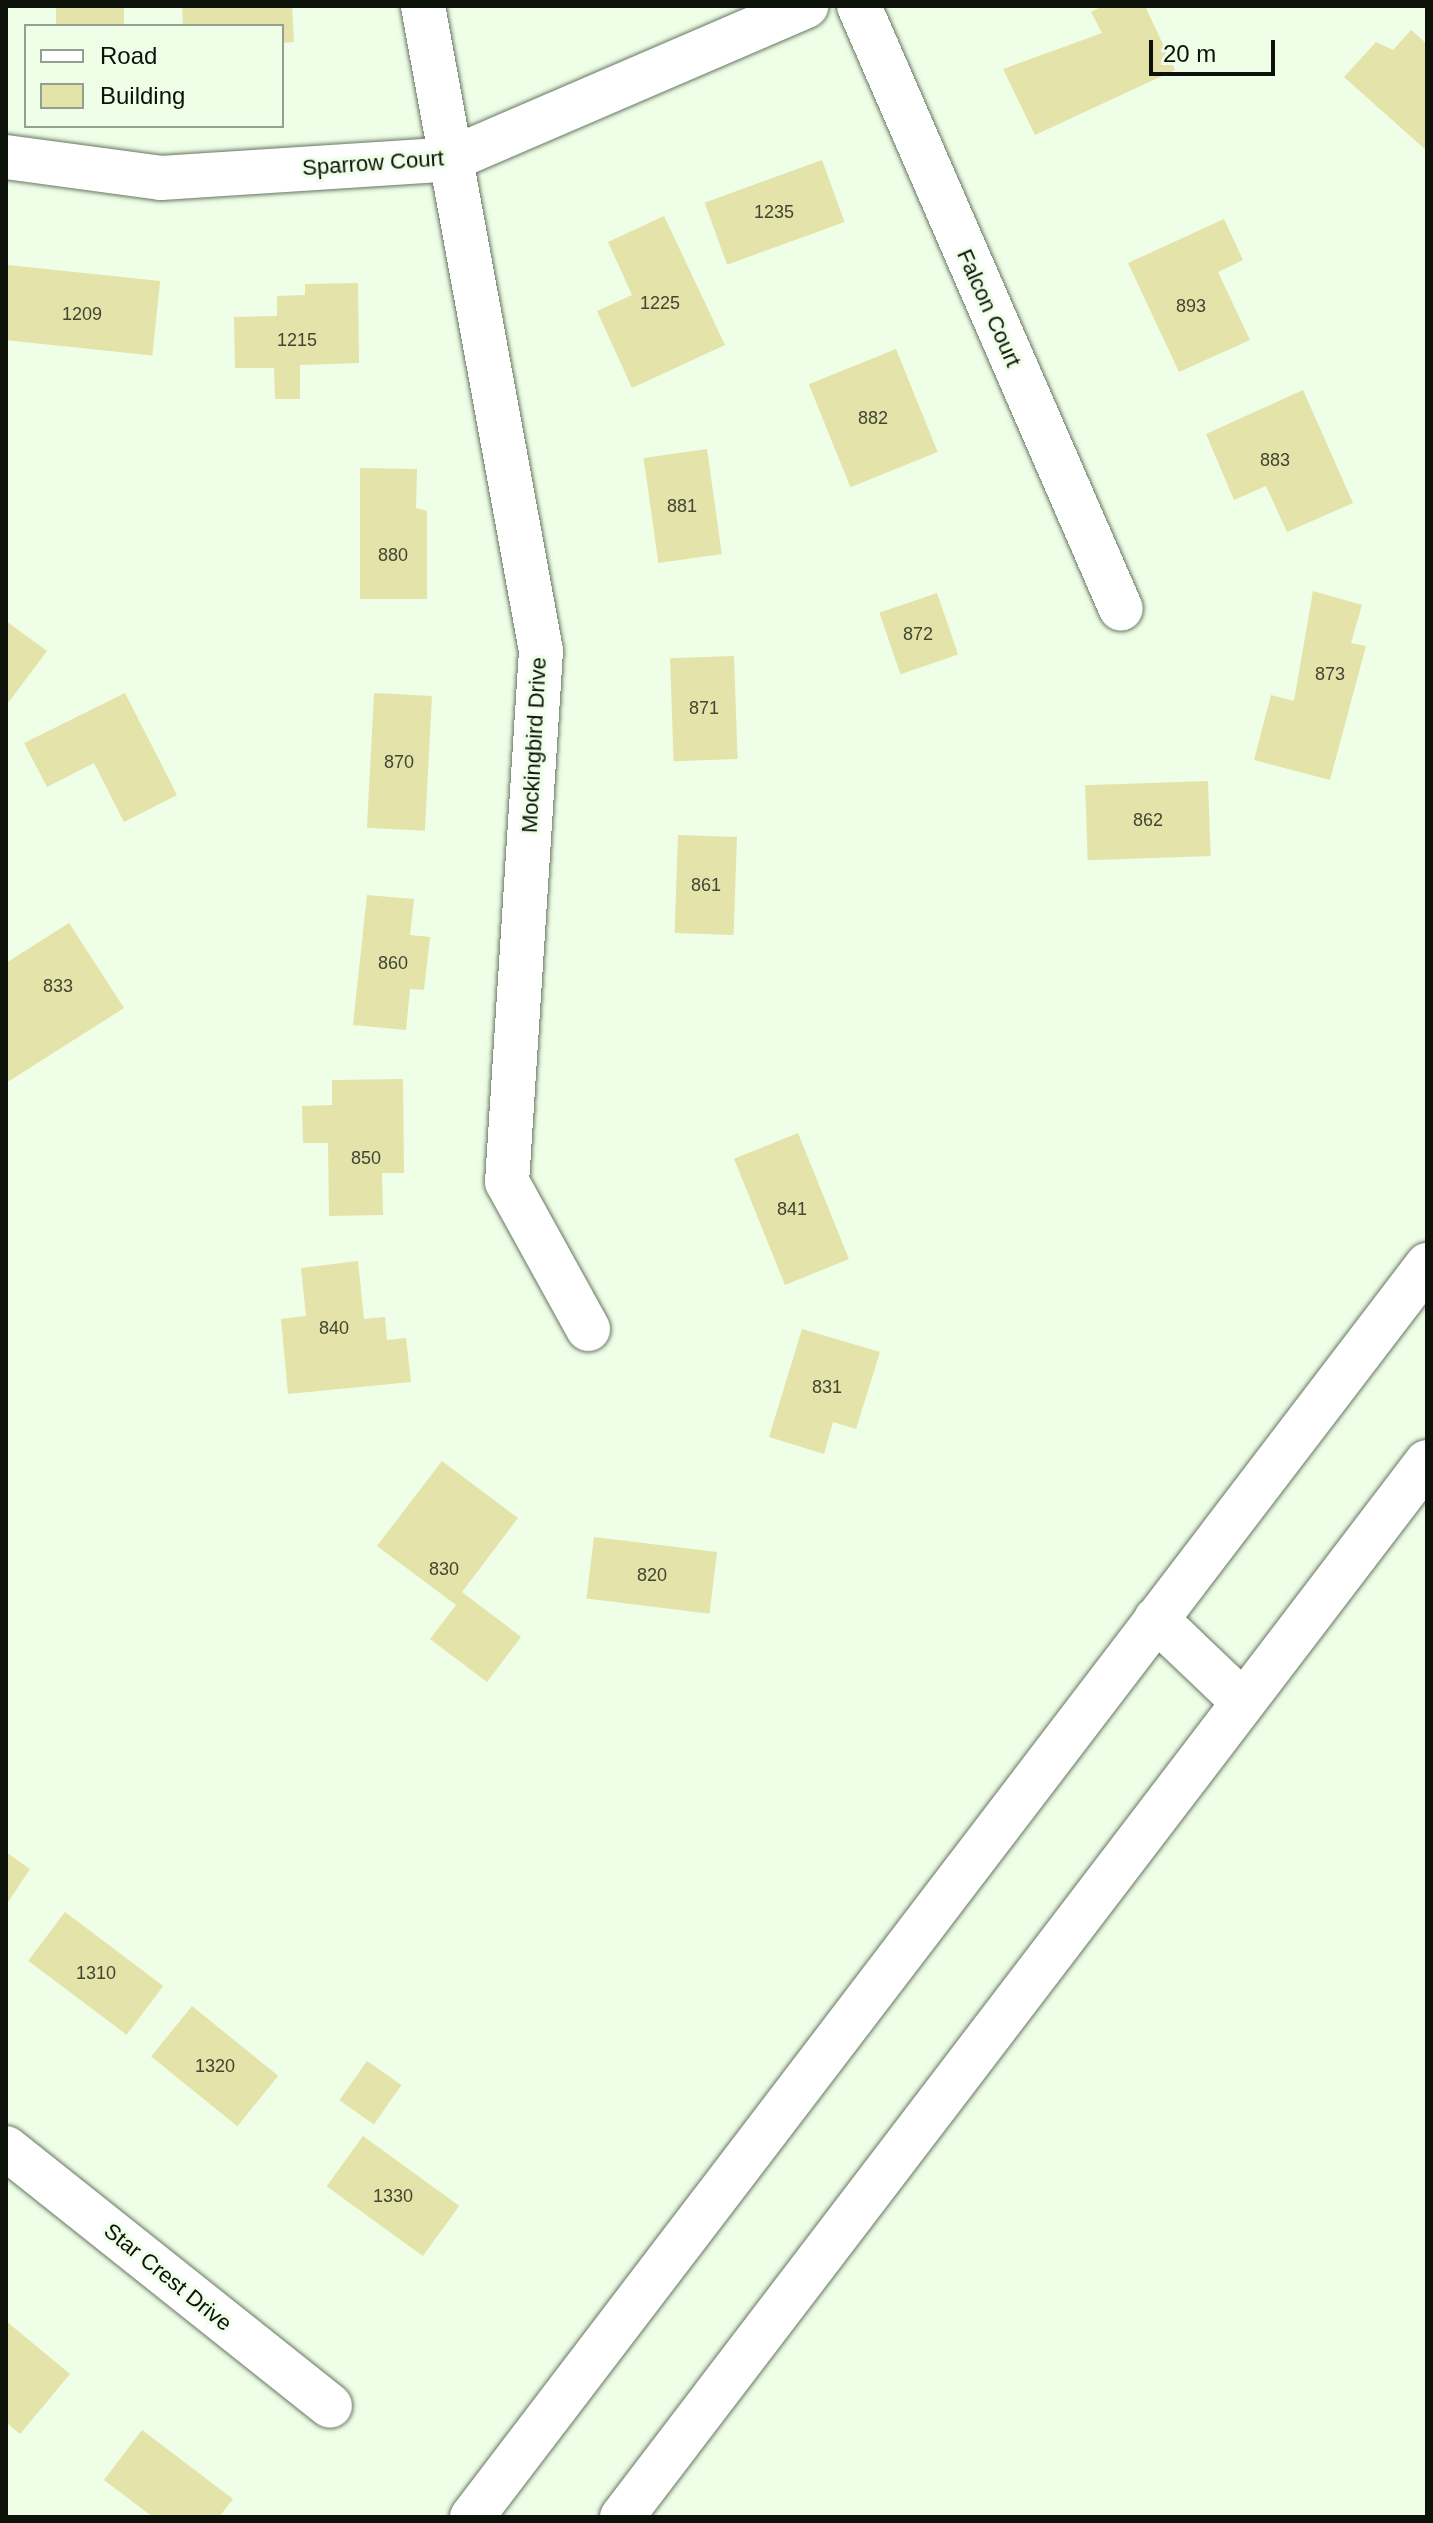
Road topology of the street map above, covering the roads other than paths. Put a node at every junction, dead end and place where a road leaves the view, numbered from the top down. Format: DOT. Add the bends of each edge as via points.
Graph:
graph roads {
  1 [pos="423,6"];
  2 [pos="806,6"];
  3 [pos="859,6"];
  4 [pos="6,157"];
  5 [pos="451,159"];
  6 [pos="1121,609"];
  7 [pos="1427,1265"];
  8 [pos="588,1329"];
  9 [pos="1427,1462"];
  10 [pos="1156,1619"];
  11 [pos="1242,1701"];
  12 [pos="6,2148"];
  13 [pos="330,2406"];
  14 [pos="472,2517"];
  15 [pos="622,2517"];
  1 -- 5 [label="main road, Mockingbird Drive"];
  2 -- 5 [label="main road, Sparrow Court"];
  3 -- 6 [label="main road, Falcon Court"];
  4 -- 5 [label="main road, Sparrow Court" via="161,178"];
  5 -- 8 [label="main road, Mockingbird Drive" via="541,651 507,1182"];
  7 -- 10 [label="main road"];
  9 -- 11 [label="main road"];
  10 -- 11 [label="main road"];
  10 -- 14 [label="main road"];
  11 -- 15 [label="main road"];
  12 -- 13 [label="main road, Star Crest Drive"];
}
